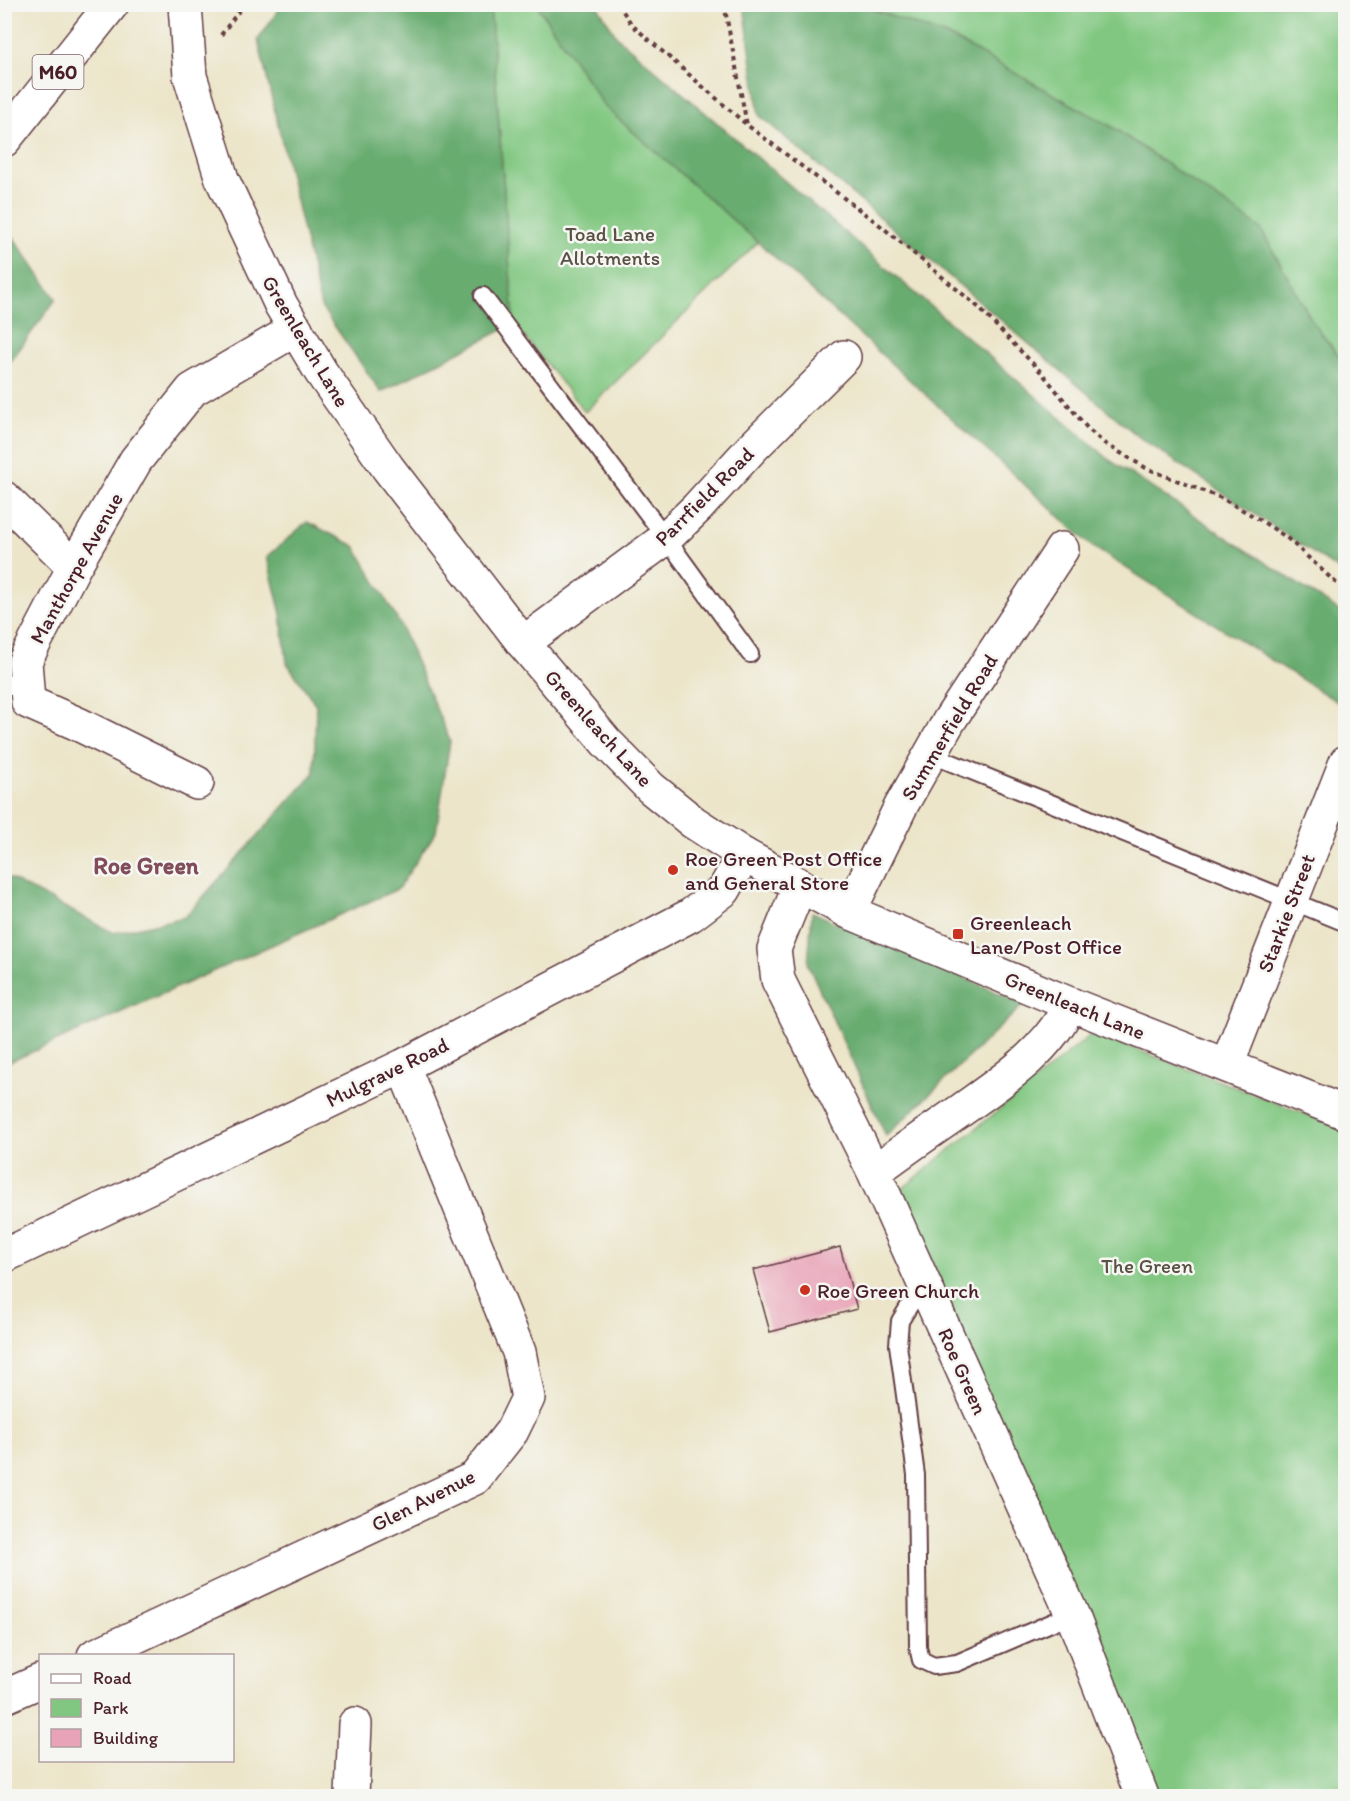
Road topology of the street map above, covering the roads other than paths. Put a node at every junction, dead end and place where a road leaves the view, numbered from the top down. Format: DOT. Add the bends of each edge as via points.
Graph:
graph roads {
  1 [pos="112,4"];
  2 [pos="185,4"];
  3 [pos="4,140"];
  4 [pos="483,296"];
  5 [pos="296,329"];
  6 [pos="844,357"];
  7 [pos="4,498"];
  8 [pos="666,538"];
  9 [pos="1062,549"];
  10 [pos="74,567"];
  11 [pos="524,643"];
  12 [pos="750,654"];
  13 [pos="16,688"];
  14 [pos="930,754"];
  15 [pos="1346,762"];
  16 [pos="197,783"];
  17 [pos="744,855"];
  18 [pos="800,885"];
  19 [pos="1291,901"];
  20 [pos="849,912"];
  21 [pos="1346,923"];
  22 [pos="1070,1004"];
  23 [pos="1227,1065"];
  24 [pos="403,1066"];
  25 [pos="1346,1113"];
  26 [pos="873,1172"];
  27 [pos="4,1256"];
  28 [pos="926,1288"];
  29 [pos="1072,1614"];
  30 [pos="98,1654"];
  31 [pos="39,1680"];
  32 [pos="4,1697"];
  33 [pos="355,1724"];
  34 [pos="352,1797"];
  35 [pos="1142,1797"];
  1 -- 3 [label="main road, M60"];
  2 -- 5 [label="main road, Greenleach Lane" via="190,76 222,178 254,251"];
  4 -- 8 [label="lane"];
  5 -- 10 [label="main road, Manthorpe Avenue" via="192,390 136,460"];
  5 -- 11 [label="main road, Greenleach Lane" via="388,468"];
  6 -- 8 [label="main road, Parrfield Road"];
  7 -- 10 [label="main road"];
  8 -- 11 [label="main road, Parrfield Road"];
  8 -- 12 [label="lane"];
  9 -- 14 [label="main road, Summerfield Road"];
  10 -- 13 [label="main road, Manthorpe Avenue" via="25,661"];
  11 -- 17 [label="main road, Greenleach Lane" via="606,742 651,788 693,822"];
  13 -- 16 [label="main road, Manthorpe Avenue" via="28,702"];
  14 -- 19 [label="lane"];
  14 -- 20 [label="main road, Summerfield Road"];
  15 -- 19 [label="main road, Starkie Street"];
  17 -- 18 [label="main road, Greenleach Lane"];
  17 -- 24 [label="main road, Mulgrave Road" via="724,890 691,915"];
  18 -- 20 [label="main road, Greenleach Lane"];
  18 -- 26 [label="main road, Roe Green" via="774,949 778,980"];
  19 -- 21 [label="lane"];
  19 -- 23 [label="main road, Starkie Street"];
  20 -- 22 [label="main road, Greenleach Lane"];
  22 -- 23 [label="main road, Greenleach Lane"];
  22 -- 26 [label="main road" via="1062,1021 1024,1064"];
  23 -- 25 [label="main road, Greenleach Lane"];
  24 -- 27 [label="main road, Mulgrave Road"];
  24 -- 30 [label="main road, Glen Avenue" via="519,1352 528,1398 512,1431 476,1478"];
  26 -- 28 [label="main road, Roe Green"];
  28 -- 29 [label="main road, Roe Green"];
  28 -- 29 [label="lane" via="900,1321 898,1345 916,1475 921,1660 934,1666 957,1663"];
  29 -- 35 [label="main road, Roe Green"];
  31 -- 32 [label="main road"];
  33 -- 34 [label="main road"];
}
